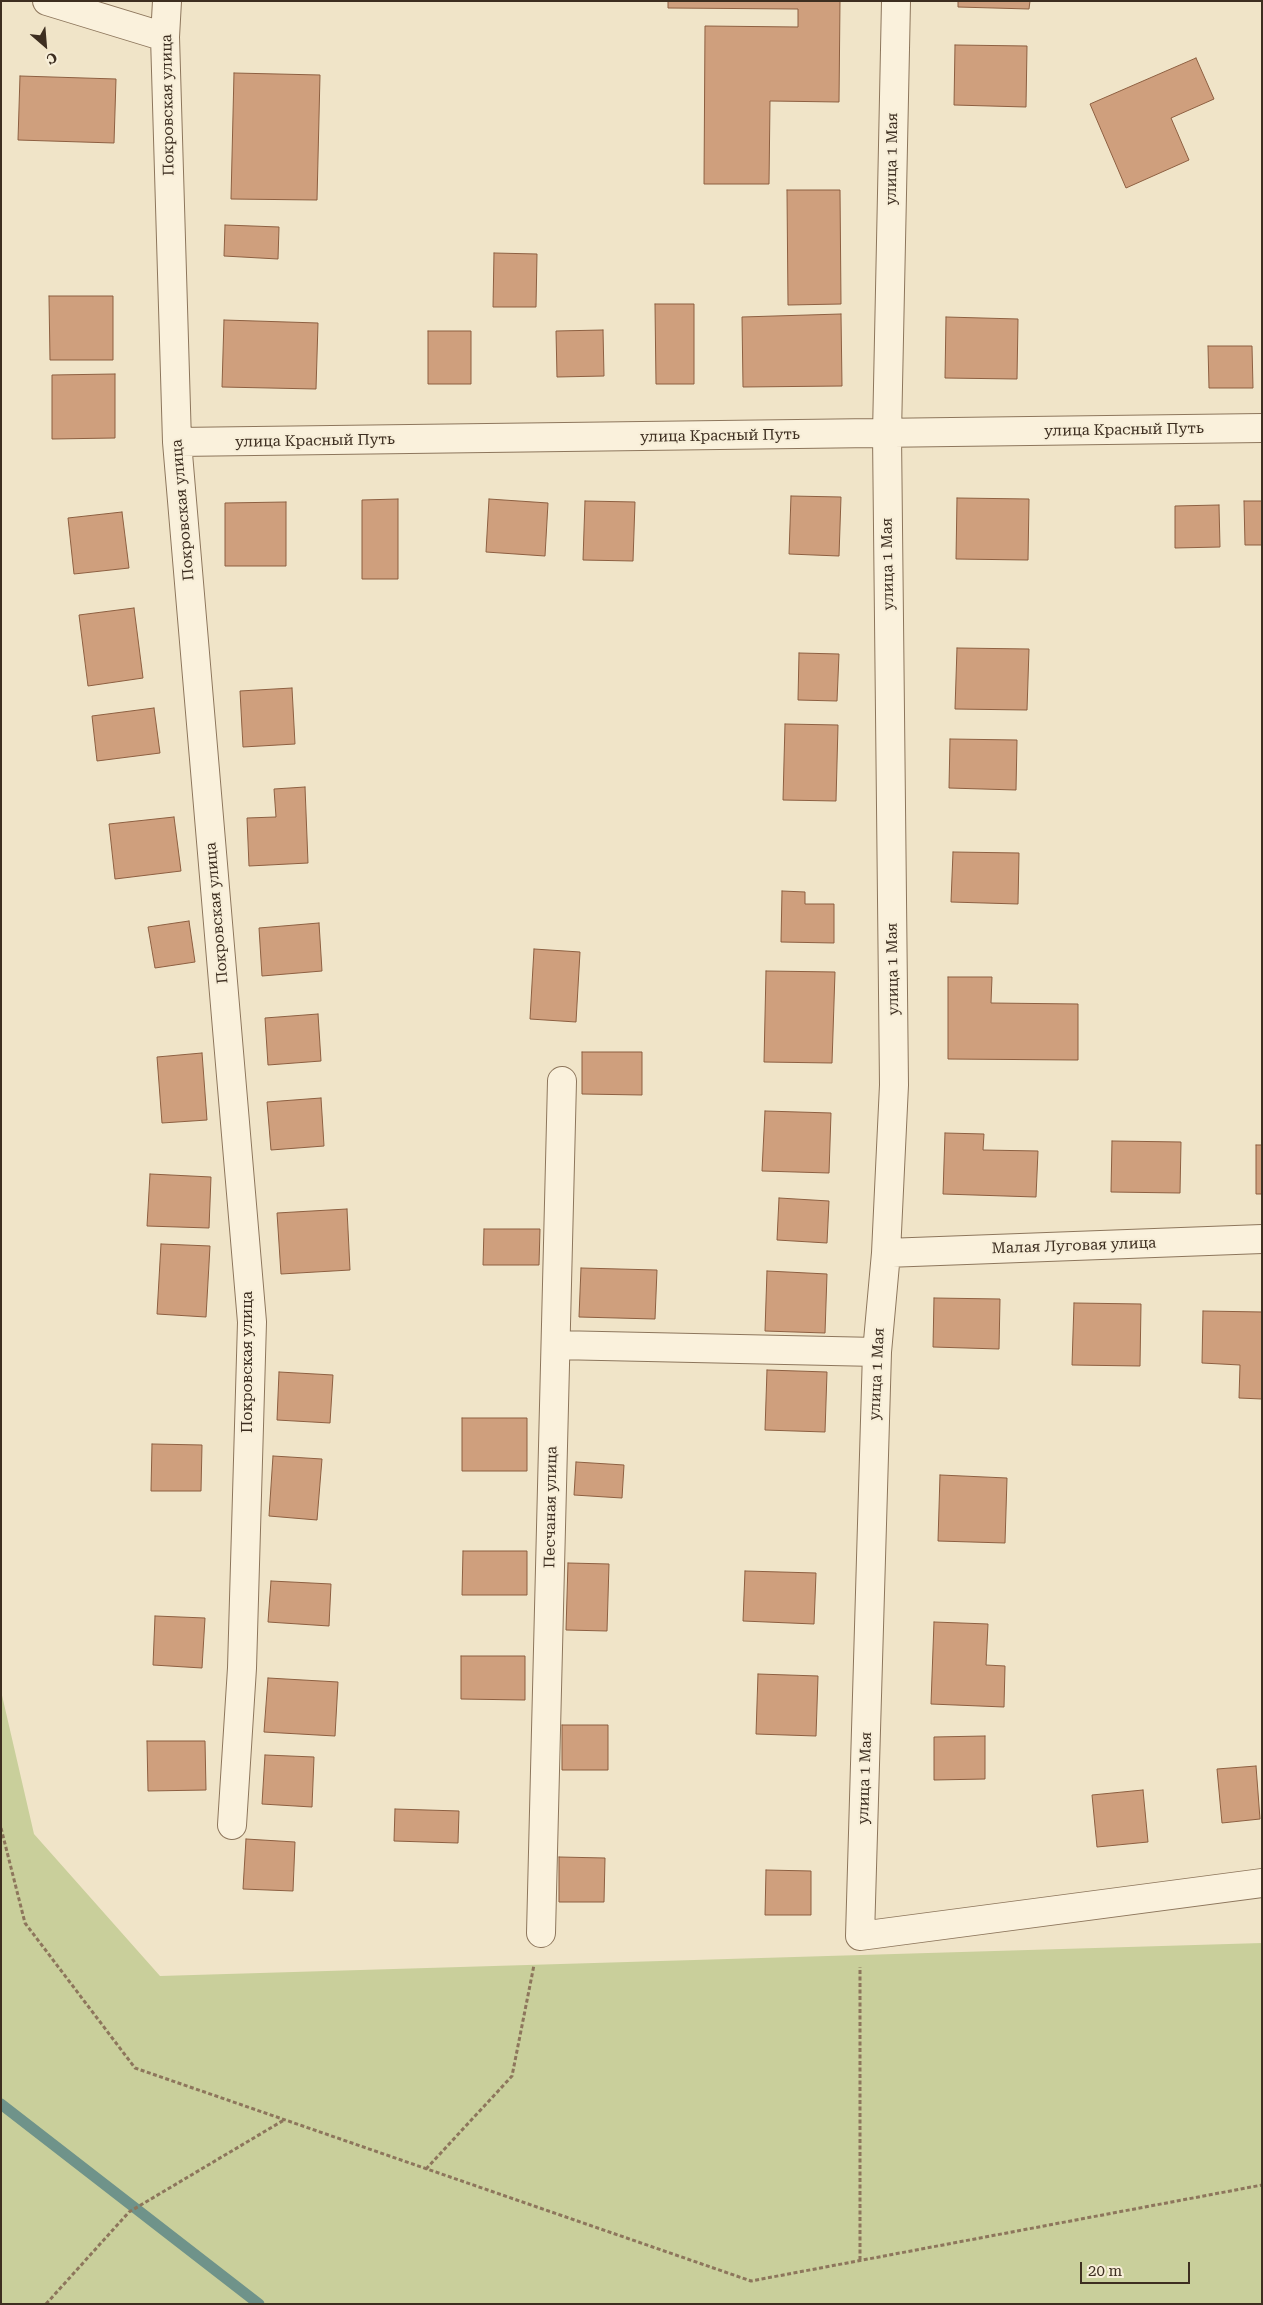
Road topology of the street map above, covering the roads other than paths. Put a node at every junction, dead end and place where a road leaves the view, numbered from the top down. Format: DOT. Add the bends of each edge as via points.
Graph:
graph roads {
  1 [pos="47,1"];
  2 [pos="167,1"];
  3 [pos="896,1"];
  4 [pos="165,37"];
  5 [pos="1262,428"];
  6 [pos="887,434"];
  7 [pos="177,442"];
  8 [pos="562,1081"];
  9 [pos="1262,1239"];
  10 [pos="886,1253"];
  11 [pos="556,1345"];
  12 [pos="876,1352"];
  13 [pos="232,1825"];
  14 [pos="1262,1883"];
  15 [pos="541,1933"];
  1 -- 4 [label="street"];
  2 -- 4 [label="street, Покровская улица"];
  3 -- 6 [label="street, улица 1 Мая"];
  4 -- 7 [label="street, Покровская улица"];
  5 -- 6 [label="street, улица Красный Путь"];
  6 -- 7 [label="street, улица Красный Путь"];
  6 -- 10 [label="street, улица 1 Мая" via="894,1086"];
  7 -- 13 [label="street, Покровская улица" via="252,1322 242,1668"];
  8 -- 11 [label="street, Песчаная улица"];
  9 -- 10 [label="street, Малая Луговая улица"];
  10 -- 12 [label="street, улица 1 Мая"];
  11 -- 12 [label="street"];
  11 -- 15 [label="street, Песчаная улица"];
  12 -- 14 [label="street, улица 1 Мая" via="860,1936"];
}
